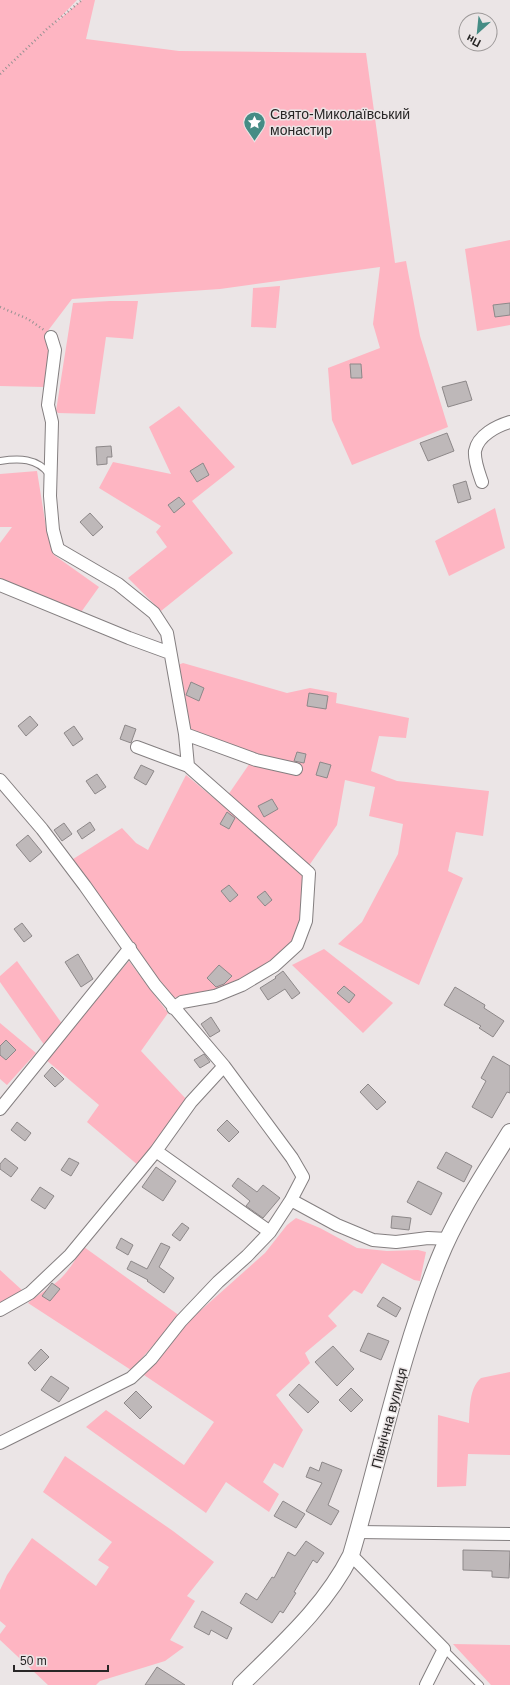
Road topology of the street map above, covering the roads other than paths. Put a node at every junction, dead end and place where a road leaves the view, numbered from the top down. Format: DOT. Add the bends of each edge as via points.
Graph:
graph roads {
  1 [pos="51,337"];
  2 [pos="510,422"];
  3 [pos="0,461"];
  4 [pos="50,476"];
  5 [pos="482,482"];
  6 [pos="0,585"];
  7 [pos="170,653"];
  8 [pos="185,734"];
  9 [pos="137,747"];
  10 [pos="188,766"];
  11 [pos="296,769"];
  12 [pos="0,780"];
  13 [pos="130,948"];
  14 [pos="173,1008"];
  15 [pos="224,1066"];
  16 [pos="0,1108"];
  17 [pos="510,1132"];
  18 [pos="156,1151"];
  19 [pos="291,1200"];
  20 [pos="270,1232"];
  21 [pos="448,1239"];
  22 [pos="0,1310"];
  23 [pos="1,1445"];
  24 [pos="358,1532"];
  25 [pos="510,1534"];
  26 [pos="351,1555"];
  27 [pos="444,1649"];
  28 [pos="241,1685"];
  29 [pos="426,1685"];
  30 [pos="480,1685"];
  1 -- 4 [label="street" via="55,350 48,405 52,422"];
  2 -- 5 [label="street" via="487,433 475,451"];
  3 -- 4 [label="lane" via="37,462"];
  4 -- 7 [label="street" via="53,530 58,550 118,584 154,613 167,633"];
  6 -- 7 [label="street"];
  7 -- 8 [label="street"];
  8 -- 10 [label="street"];
  8 -- 11 [label="street" via="256,760"];
  9 -- 10 [label="street"];
  10 -- 14 [label="street" via="309,874 306,921 298,945 274,966 242,985 215,996 182,1002"];
  12 -- 13 [label="street" via="47,836"];
  13 -- 14 [label="street"];
  13 -- 16 [label="street"];
  14 -- 15 [label="street"];
  15 -- 18 [label="street" via="191,1102"];
  15 -- 19 [label="street" via="292,1158 303,1177"];
  17 -- 21 [label="street, Північна вулиця"];
  18 -- 20 [label="street"];
  18 -- 22 [label="street" via="70,1255 30,1293"];
  19 -- 20 [label="street"];
  19 -- 21 [label="street" via="372,1240 396,1242 428,1238"];
  20 -- 23 [label="street" via="248,1256 218,1282 181,1321 151,1359 131,1378"];
  21 -- 24 [label="street, Північна вулиця" via="411,1338"];
  24 -- 25 [label="street"];
  24 -- 26 [label="street, Північна вулиця"];
  26 -- 27 [label="street"];
  26 -- 28 [label="street, Північна вулиця" via="341,1575 317,1608"];
  27 -- 29 [label="street"];
  27 -- 30 [label="lane"];
}
